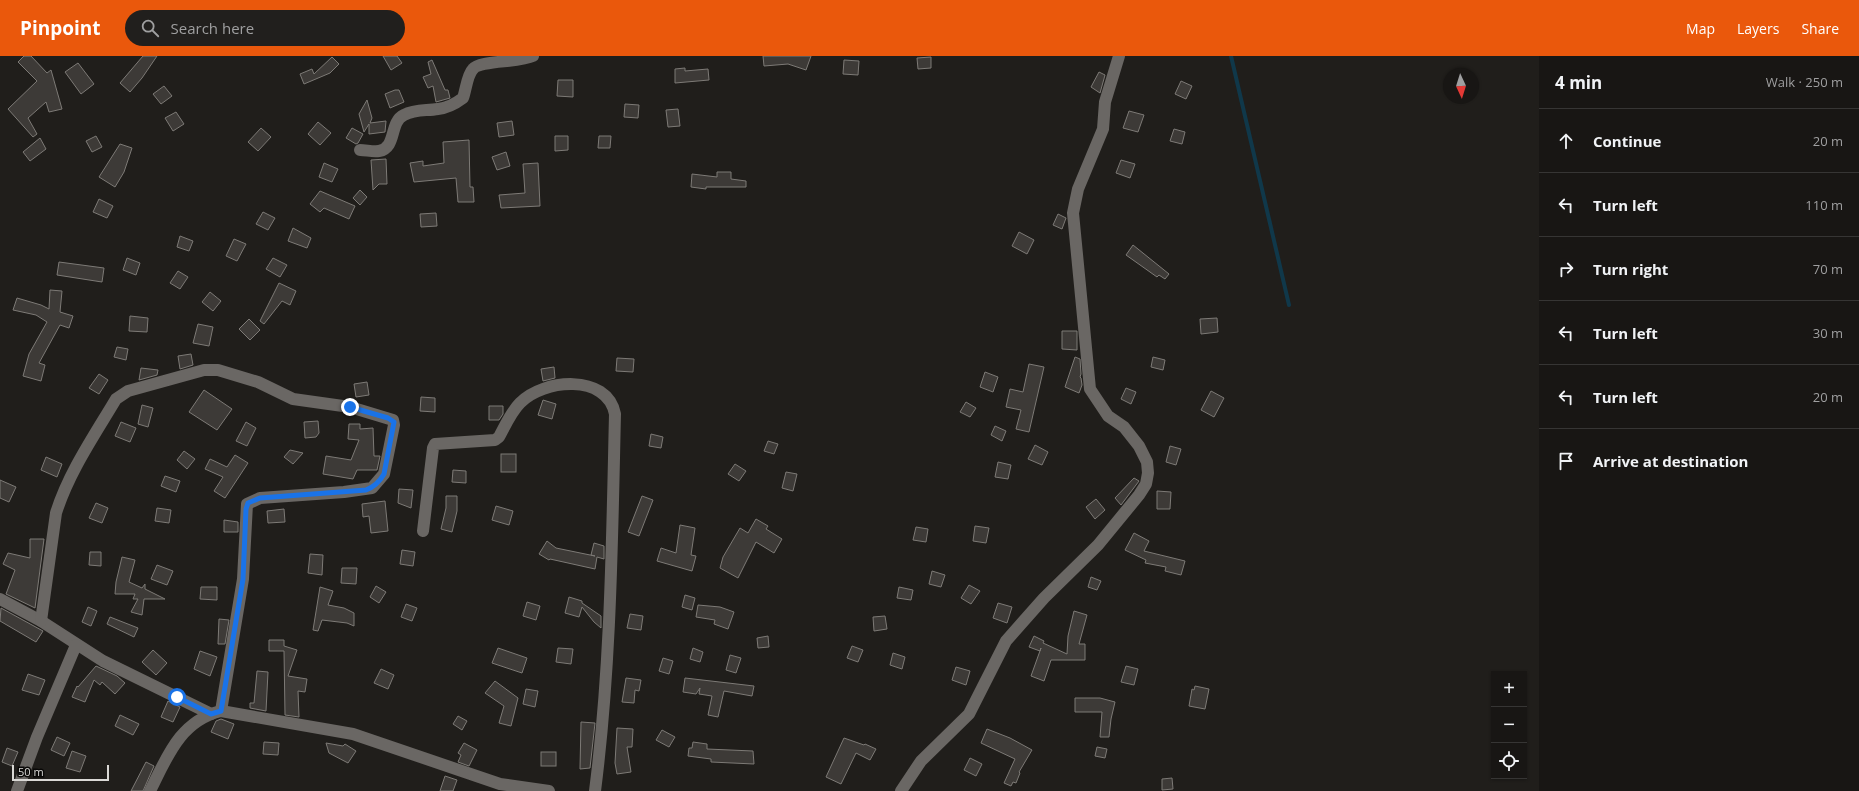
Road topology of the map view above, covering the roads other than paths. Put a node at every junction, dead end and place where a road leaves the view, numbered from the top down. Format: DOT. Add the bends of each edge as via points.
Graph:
graph roads {
  1 [pos="533,56"];
  2 [pos="1119,56"];
  3 [pos="360,150"];
  4 [pos="424,531"];
  5 [pos="0,599"];
  6 [pos="40,621"];
  7 [pos="76,645"];
  8 [pos="216,712"];
  9 [pos="17,791"];
  10 [pos="150,791"];
  11 [pos="549,791"];
  12 [pos="595,791"];
  13 [pos="901,791"];
  1 -- 3 [label="street" via="474,67 470,72 463,98 452,106 403,115 394,126 387,148 379,151"];
  2 -- 13 [label="street" via="1105,102 1103,129 1078,189 1073,213 1090,389 1108,416 1124,427 1139,446 1147,462 1146,484 1098,545 1044,598 1006,641 969,714 921,761"];
  4 -- 12 [label="street" via="435,444 495,440 521,402 550,386 590,386 612,403 615,414 611,549 604,700"];
  5 -- 6 [label="street"];
  6 -- 7 [label="street"];
  6 -- 8 [label="street" via="60,500 81,457 116,399 128,391 204,370 218,370 258,382 294,399 350,407 393,420 384,474 372,488 260,498 247,504 243,579"];
  7 -- 8 [label="street" via="141,681"];
  7 -- 9 [label="street"];
  8 -- 10 [label="street" via="186,730 174,744"];
  8 -- 11 [label="street" via="353,734 500,784"];
}
